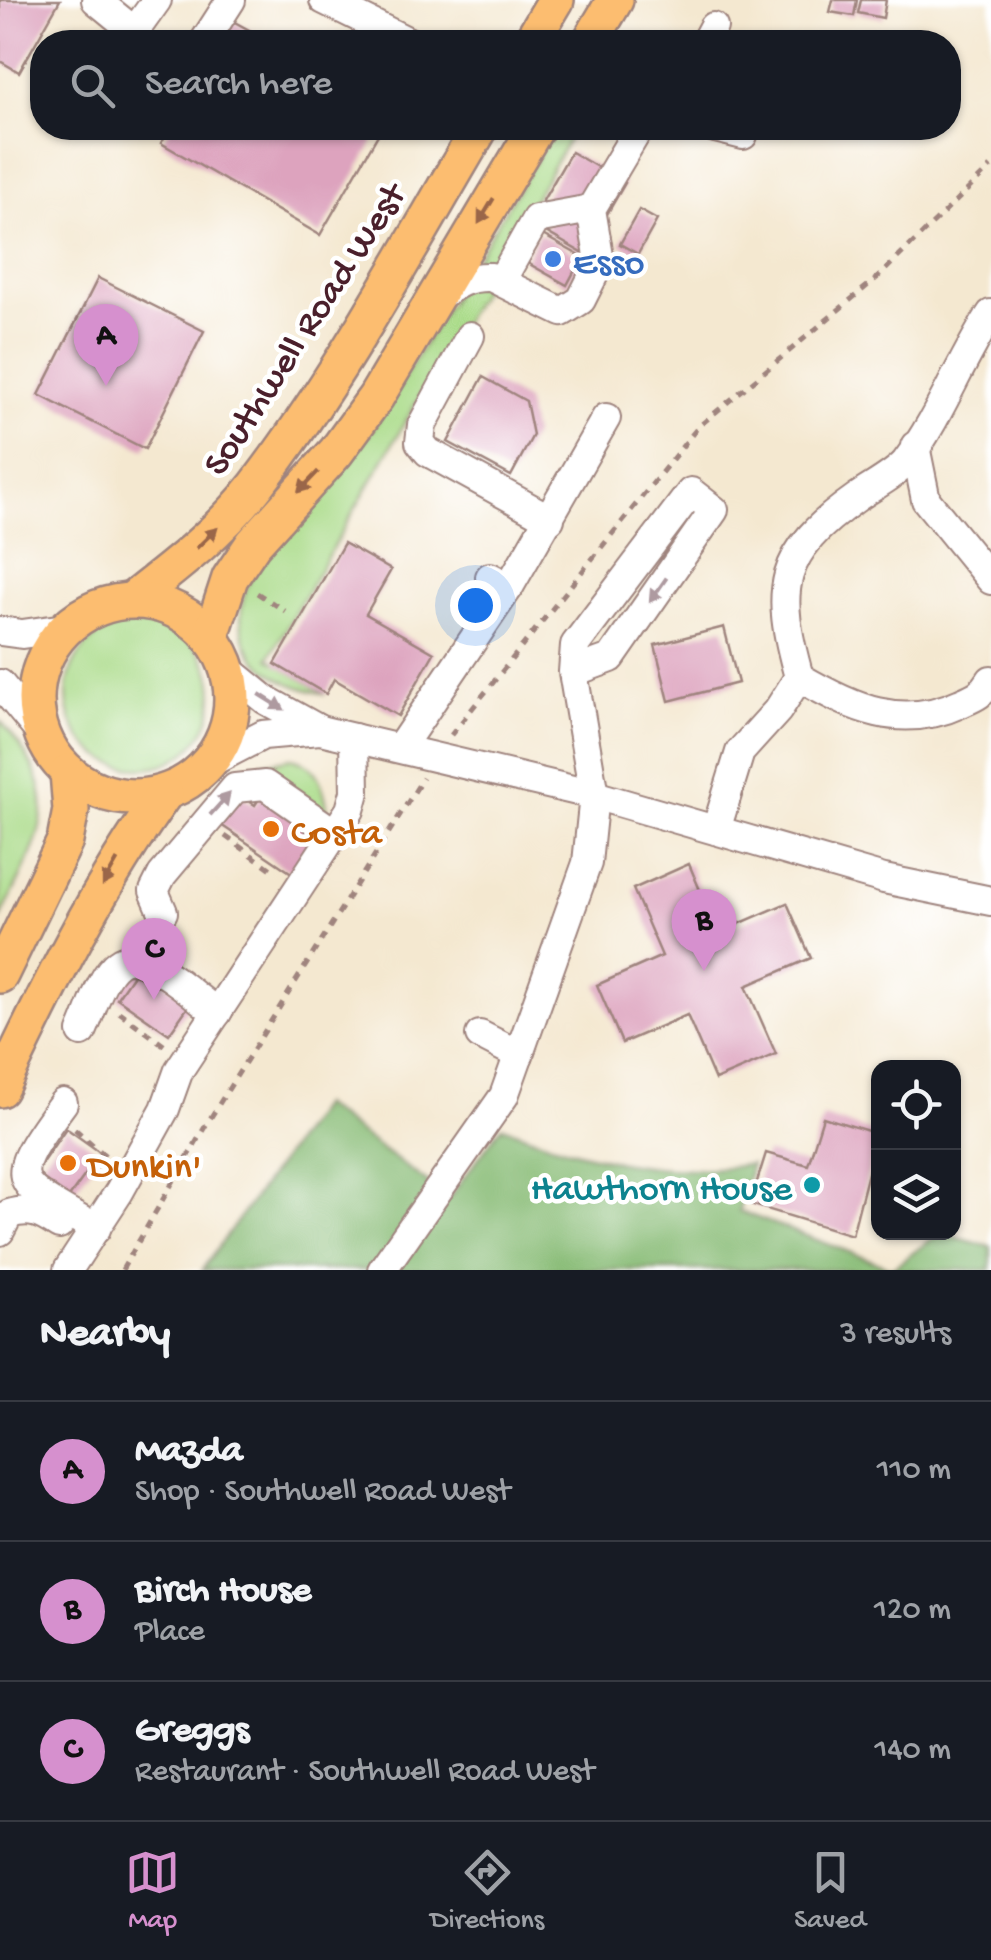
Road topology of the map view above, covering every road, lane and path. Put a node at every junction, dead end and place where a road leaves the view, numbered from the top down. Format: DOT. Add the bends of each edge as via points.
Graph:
graph roads {
  1 [pos="96,0"];
  2 [pos="157,0"];
  3 [pos="231,0"];
  4 [pos="324,0"];
  5 [pos="556,0"];
  6 [pos="124,30"];
  7 [pos="136,30"];
  8 [pos="212,30"];
  9 [pos="384,30"];
  10 [pos="538,30"];
  11 [pos="473,140"];
  12 [pos="529,140"];
  13 [pos="632,140"];
  14 [pos="991,167"];
  15 [pos="591,209"];
  16 [pos="501,282"];
  17 [pos="433,300"];
  18 [pos="991,314"];
  19 [pos="470,336"];
  20 [pos="606,418"];
  21 [pos="915,446"];
  22 [pos="550,519"];
  23 [pos="991,580"];
  24 [pos="250,589"];
  25 [pos="132,600"];
  26 [pos="286,611"];
  27 [pos="65,628"];
  28 [pos="0,631"];
  29 [pos="211,636"];
  30 [pos="228,669"];
  31 [pos="574,672"];
  32 [pos="799,677"];
  33 [pos="991,680"];
  34 [pos="0,684"];
  35 [pos="320,730"];
  36 [pos="43,736"];
  37 [pos="354,738"];
  38 [pos="400,748"];
  39 [pos="435,758"];
  40 [pos="209,763"];
  41 [pos="68,772"];
  42 [pos="165,793"];
  43 [pos="594,795"];
  44 [pos="716,830"];
  45 [pos="218,831"];
  46 [pos="336,834"];
  47 [pos="300,889"];
  48 [pos="991,901"];
  49 [pos="163,912"];
  50 [pos="0,975"];
  51 [pos="106,1002"];
  52 [pos="217,1013"];
  53 [pos="82,1032"];
  54 [pos="480,1035"];
  55 [pos="165,1046"];
  56 [pos="519,1056"];
  57 [pos="0,1089"];
  58 [pos="64,1113"];
  59 [pos="110,1162"];
  60 [pos="0,1231"];
  61 [pos="91,1236"];
  62 [pos="68,1270"];
  63 [pos="122,1270"];
  64 [pos="382,1270"];
  1 -- 6 [label="street"];
  2 -- 7 [label="street"];
  3 -- 8 [label="street"];
  4 -- 9 [label="street"];
  5 -- 10 [label="main road"];
  25 -- 11 [label="main road, Southwell Road West, one-way" via="190,556 256,486 354,340"];
  12 -- 17 [label="main road, one-way"];
  13 -- 15 [label="street"];
  14 -- 39 [label="path" via="878,277 698,427"];
  15 -- 16 [label="street" via="536,220"];
  15 -- 16 [label="street" via="600,262 582,300 562,312"];
  16 -- 17 [label="street" via="465,278"];
  17 -- 29 [label="main road, one-way" via="336,452 230,578"];
  18 -- 21 [label="street"];
  19 -- 22 [label="street" via="422,424 420,442"];
  20 -- 22 [label="street"];
  21 -- 23 [label="street" via="926,500"];
  21 -- 32 [label="street" via="904,464 829,517 794,553 784,591"];
  22 -- 38 [label="street" via="499,582"];
  24 -- 26 [label="path"];
  25 -- 27 [label="main road" via="108,603"];
  25 -- 29 [label="main road" via="176,610"];
  27 -- 28 [label="street"];
  27 -- 36 [label="main road" via="38,678"];
  29 -- 30 [label="main road"];
  30 -- 35 [label="street, one-way"];
  30 -- 40 [label="main road" via="232,710"];
  31 -- 31 [label="street, one-way" via="575,644 691,492 714,510 611,658"];
  31 -- 43 [label="street"];
  32 -- 33 [label="street" via="849,706 886,717 941,712 984,693"];
  32 -- 44 [label="street" via="740,752"];
  34 -- 36 [label="street"];
  35 -- 37 [label="street"];
  35 -- 40 [label="street" via="263,735"];
  36 -- 41 [label="main road"];
  37 -- 38 [label="street"];
  37 -- 46 [label="street" via="355,792"];
  38 -- 39 [label="street"];
  39 -- 43 [label="street"];
  39 -- 63 [label="path"];
  40 -- 42 [label="main road"];
  41 -- 42 [label="main road" via="112,795"];
  41 -- 50 [label="main road" via="65,841"];
  42 -- 57 [label="main road, one-way" via="114,866"];
  43 -- 44 [label="street"];
  43 -- 56 [label="street" via="587,863"];
  44 -- 48 [label="street" via="884,879"];
  45 -- 47 [label="path"];
  46 -- 47 [label="street"];
  49 -- 46 [label="street, one-way" via="154,891 162,876 235,788 265,784"];
  47 -- 52 [label="street"];
  51 -- 55 [label="path"];
  52 -- 53 [label="street" via="146,960 128,958 115,964"];
  52 -- 61 [label="street" via="179,1070 165,1108"];
  54 -- 56 [label="street"];
  56 -- 64 [label="street" via="504,1096"];
  58 -- 59 [label="path"];
  58 -- 61 [label="street" via="28,1151 22,1177 29,1190"];
  60 -- 61 [label="street" via="9,1214 26,1209"];
  61 -- 62 [label="street"];
}
